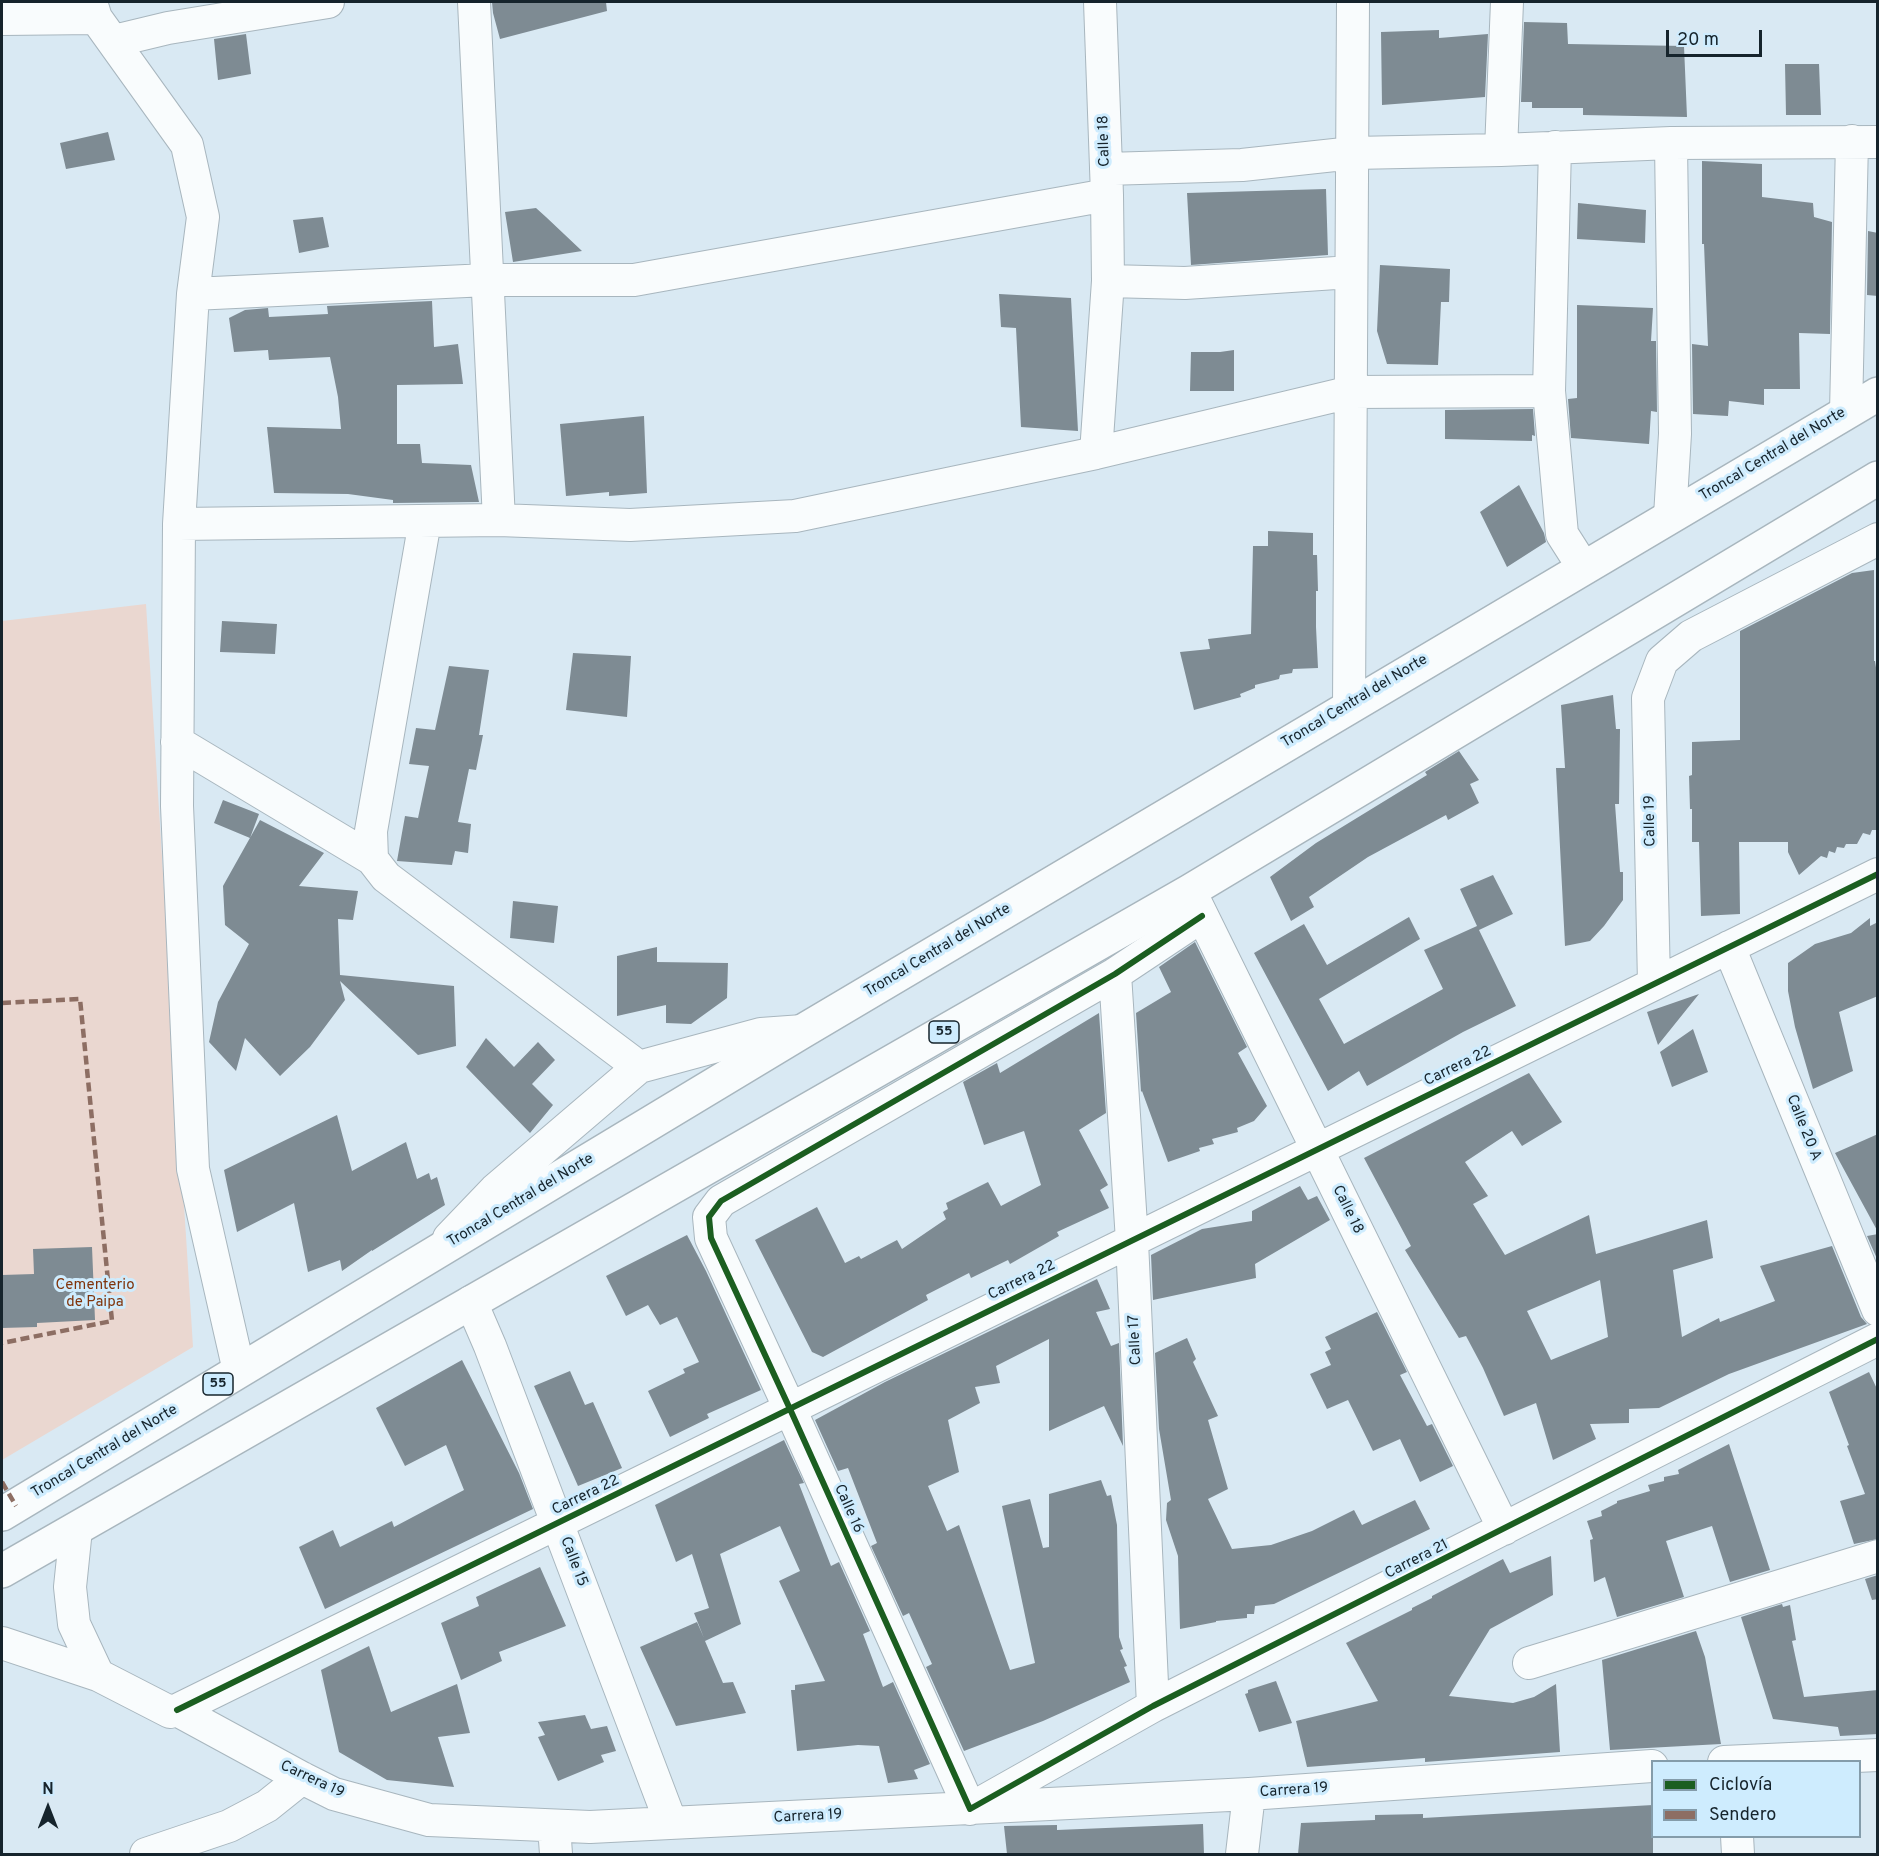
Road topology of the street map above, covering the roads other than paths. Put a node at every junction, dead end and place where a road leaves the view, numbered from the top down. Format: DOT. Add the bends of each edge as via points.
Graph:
graph roads {
  1 [pos="328,2"];
  2 [pos="474,2"];
  3 [pos="1100,2"];
  4 [pos="1353,2"];
  5 [pos="1507,2"];
  6 [pos="2,19"];
  7 [pos="100,20"];
  8 [pos="1865,141"];
  9 [pos="1671,142"];
  10 [pos="1555,147"];
  11 [pos="1501,150"];
  12 [pos="1353,153"];
  13 [pos="1107,182"];
  14 [pos="1351,272"];
  15 [pos="487,280"];
  16 [pos="1108,281"];
  17 [pos="193,294"];
  18 [pos="1549,391"];
  19 [pos="1351,392"];
  20 [pos="1878,394"];
  21 [pos="1846,412"];
  22 [pos="1096,453"];
  23 [pos="1878,477"];
  24 [pos="1670,516"];
  25 [pos="499,520"];
  26 [pos="425,521"];
  27 [pos="179,524"];
  28 [pos="1878,539"];
  29 [pos="1582,567"];
  30 [pos="1349,706"];
  31 [pos="177,742"];
  32 [pos="372,859"];
  33 [pos="1878,874"];
  34 [pos="1196,903"];
  35 [pos="1729,947"];
  36 [pos="1114,974"];
  37 [pos="1654,984"];
  38 [pos="803,1031"];
  39 [pos="639,1067"];
  40 [pos="1317,1149"];
  41 [pos="1131,1241"];
  42 [pos="434,1254"];
  43 [pos="471,1302"];
  44 [pos="1878,1310"];
  45 [pos="1878,1339"];
  46 [pos="240,1371"];
  47 [pos="790,1409"];
  48 [pos="2,1514"];
  49 [pos="558,1523"];
  50 [pos="76,1529"];
  51 [pos="1504,1529"];
  52 [pos="1878,1556"];
  53 [pos="2,1571"];
  54 [pos="2,1643"];
  55 [pos="1529,1663"];
  56 [pos="98,1675"];
  57 [pos="1153,1706"];
  58 [pos="177,1710"];
  59 [pos="1878,1755"];
  60 [pos="1756,1760"];
  61 [pos="1651,1766"];
  62 [pos="302,1778"];
  63 [pos="1249,1794"];
  64 [pos="970,1809"];
  65 [pos="671,1823"];
  66 [pos="1737,1838"];
  67 [pos="555,1840"];
  68 [pos="146,1854"];
  69 [pos="1242,1854"];
  70 [pos="1738,1854"];
  1 -- 7 [label="street" via="168,28"];
  2 -- 15 [label="street"];
  3 -- 13 [label="street, Calle 18"];
  4 -- 12 [label="street"];
  5 -- 11 [label="street"];
  6 -- 7 [label="street"];
  7 -- 17 [label="street" via="188,145 203,217"];
  8 -- 9 [label="street"];
  8 -- 21 [label="street"];
  9 -- 10 [label="street"];
  9 -- 24 [label="street" via="1675,434"];
  10 -- 11 [label="street"];
  10 -- 18 [label="street"];
  11 -- 12 [label="street"];
  12 -- 13 [label="street"];
  12 -- 14 [label="street"];
  13 -- 15 [label="street" via="634,280"];
  13 -- 16 [label="street, Calle 18"];
  14 -- 16 [label="street" via="1185,283"];
  14 -- 19 [label="street"];
  15 -- 17 [label="street"];
  15 -- 25 [label="street"];
  16 -- 22 [label="street, Calle 18"];
  17 -- 27 [label="street"];
  18 -- 19 [label="street"];
  18 -- 29 [label="street" via="1562,534"];
  19 -- 22 [label="street"];
  19 -- 30 [label="street"];
  20 -- 21 [label="highway, Troncal Central del Norte / 55"];
  21 -- 24 [label="highway, Troncal Central del Norte / 55"];
  22 -- 25 [label="street" via="795,516 630,525"];
  23 -- 34 [label="highway, 55"];
  24 -- 29 [label="highway, Troncal Central del Norte / 55"];
  25 -- 26 [label="street"];
  26 -- 27 [label="street"];
  26 -- 32 [label="street" via="370,831"];
  27 -- 31 [label="street"];
  28 -- 37 [label="street, Calle 19" via="1691,636 1662,661 1648,698"];
  29 -- 30 [label="highway, Troncal Central del Norte / 55"];
  30 -- 38 [label="highway, Troncal Central del Norte / 55"];
  31 -- 32 [label="street"];
  31 -- 46 [label="street" via="193,1169"];
  32 -- 39 [label="street" via="386,877"];
  33 -- 35 [label="street, Carrera 22"];
  34 -- 36 [label="street"];
  34 -- 40 [label="street, Calle 18"];
  34 -- 43 [label="highway, 55"];
  35 -- 37 [label="street, Carrera 22"];
  35 -- 44 [label="street, Calle 20 A"];
  36 -- 41 [label="street, Calle 17"];
  36 -- 47 [label="street, Calle 16" via="721,1201 709,1217 711,1238"];
  37 -- 40 [label="street, Carrera 22"];
  38 -- 39 [label="street" via="761,1034"];
  38 -- 42 [label="highway, Troncal Central del Norte / 55"];
  39 -- 42 [label="street" via="495,1190"];
  40 -- 41 [label="street, Carrera 22"];
  40 -- 51 [label="street, Calle 18"];
  41 -- 47 [label="street, Carrera 22"];
  41 -- 57 [label="street, Calle 17"];
  42 -- 46 [label="highway, Troncal Central del Norte / 55"];
  43 -- 49 [label="street, Calle 15"];
  43 -- 50 [label="highway, 55"];
  45 -- 51 [label="street, Carrera 21"];
  46 -- 48 [label="highway, Troncal Central del Norte / 55"];
  47 -- 49 [label="street, Carrera 22"];
  47 -- 64 [label="street, Calle 16"];
  49 -- 58 [label="street, Carrera 22"];
  49 -- 65 [label="street, Calle 15"];
  50 -- 53 [label="highway, 55"];
  50 -- 56 [label="street" via="70,1587 74,1624"];
  51 -- 57 [label="street, Carrera 21"];
  52 -- 55 [label="street"];
  54 -- 56 [label="street, Carrera 19"];
  56 -- 58 [label="street, Carrera 19" via="170,1712"];
  57 -- 64 [label="street, Carrera 21"];
  58 -- 62 [label="street, Carrera 19"];
  59 -- 60 [label="street"];
  61 -- 63 [label="street, Carrera 19"];
  62 -- 67 [label="street, Carrera 19" via="334,1794 429,1820"];
  62 -- 68 [label="street" via="267,1806 229,1826"];
  63 -- 64 [label="street, Carrera 19"];
  63 -- 69 [label="street"];
  64 -- 65 [label="street, Carrera 19"];
  65 -- 67 [label="street, Carrera 19" via="590,1827"];
  66 -- 70 [label="street"];
}
